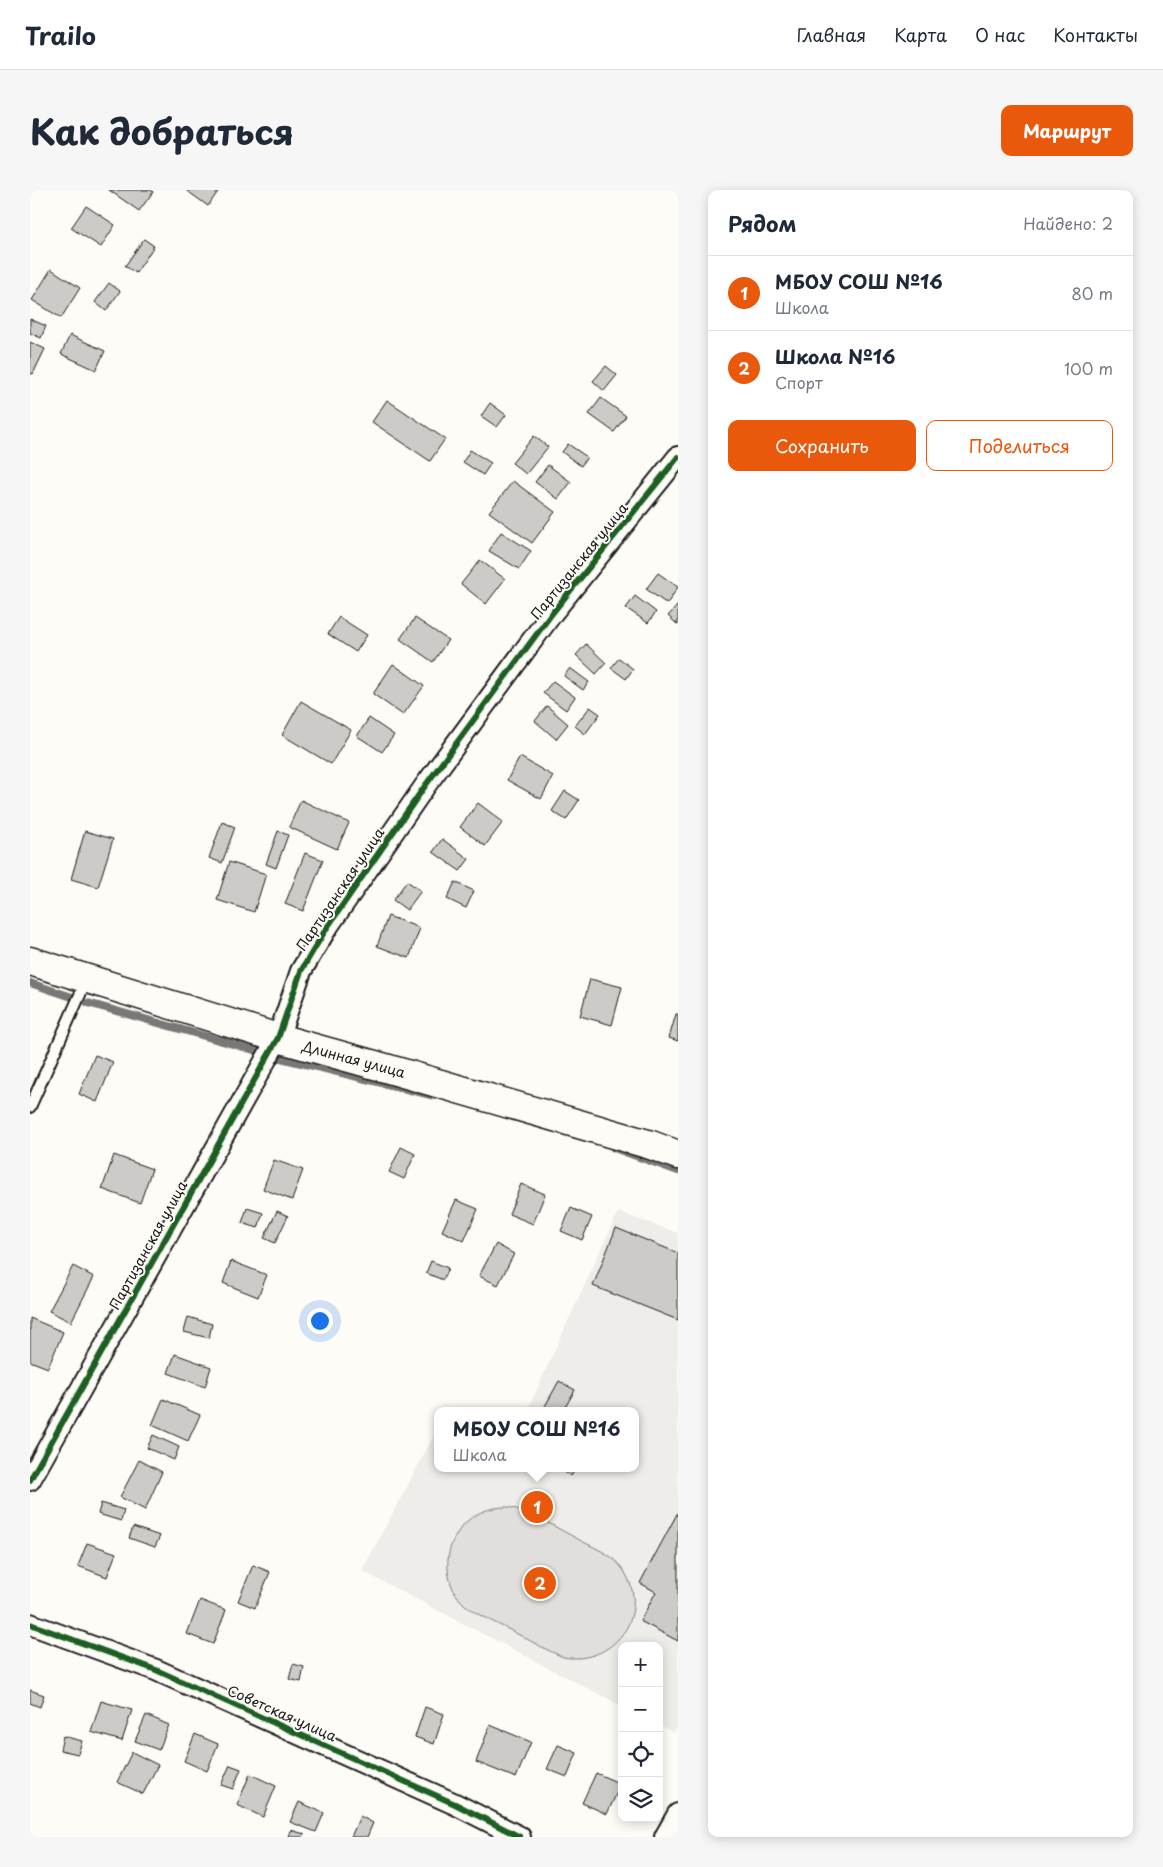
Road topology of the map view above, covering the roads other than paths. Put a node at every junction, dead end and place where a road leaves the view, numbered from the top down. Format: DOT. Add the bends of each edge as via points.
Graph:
graph roads {
  1 [pos="678,457"];
  2 [pos="30,961"];
  3 [pos="87,978"];
  4 [pos="278,1038"];
  5 [pos="30,1107"];
  6 [pos="678,1155"];
  7 [pos="32,1473"];
  8 [pos="30,1624"];
  9 [pos="678,1814"];
  10 [pos="520,1837"];
  11 [pos="665,1837"];
  1 -- 4 [label="street, Партизанская улица" via="552,612 326,929 301,971"];
  2 -- 3 [label="main road, Длинная улица"];
  3 -- 4 [label="main road, Длинная улица"];
  3 -- 5 [label="lane"];
  4 -- 6 [label="main road, Длинная улица"];
  4 -- 7 [label="street, Партизанская улица"];
  8 -- 10 [label="street, Советская улица" via="156,1670 455,1804"];
  9 -- 11 [label="street"];
}
